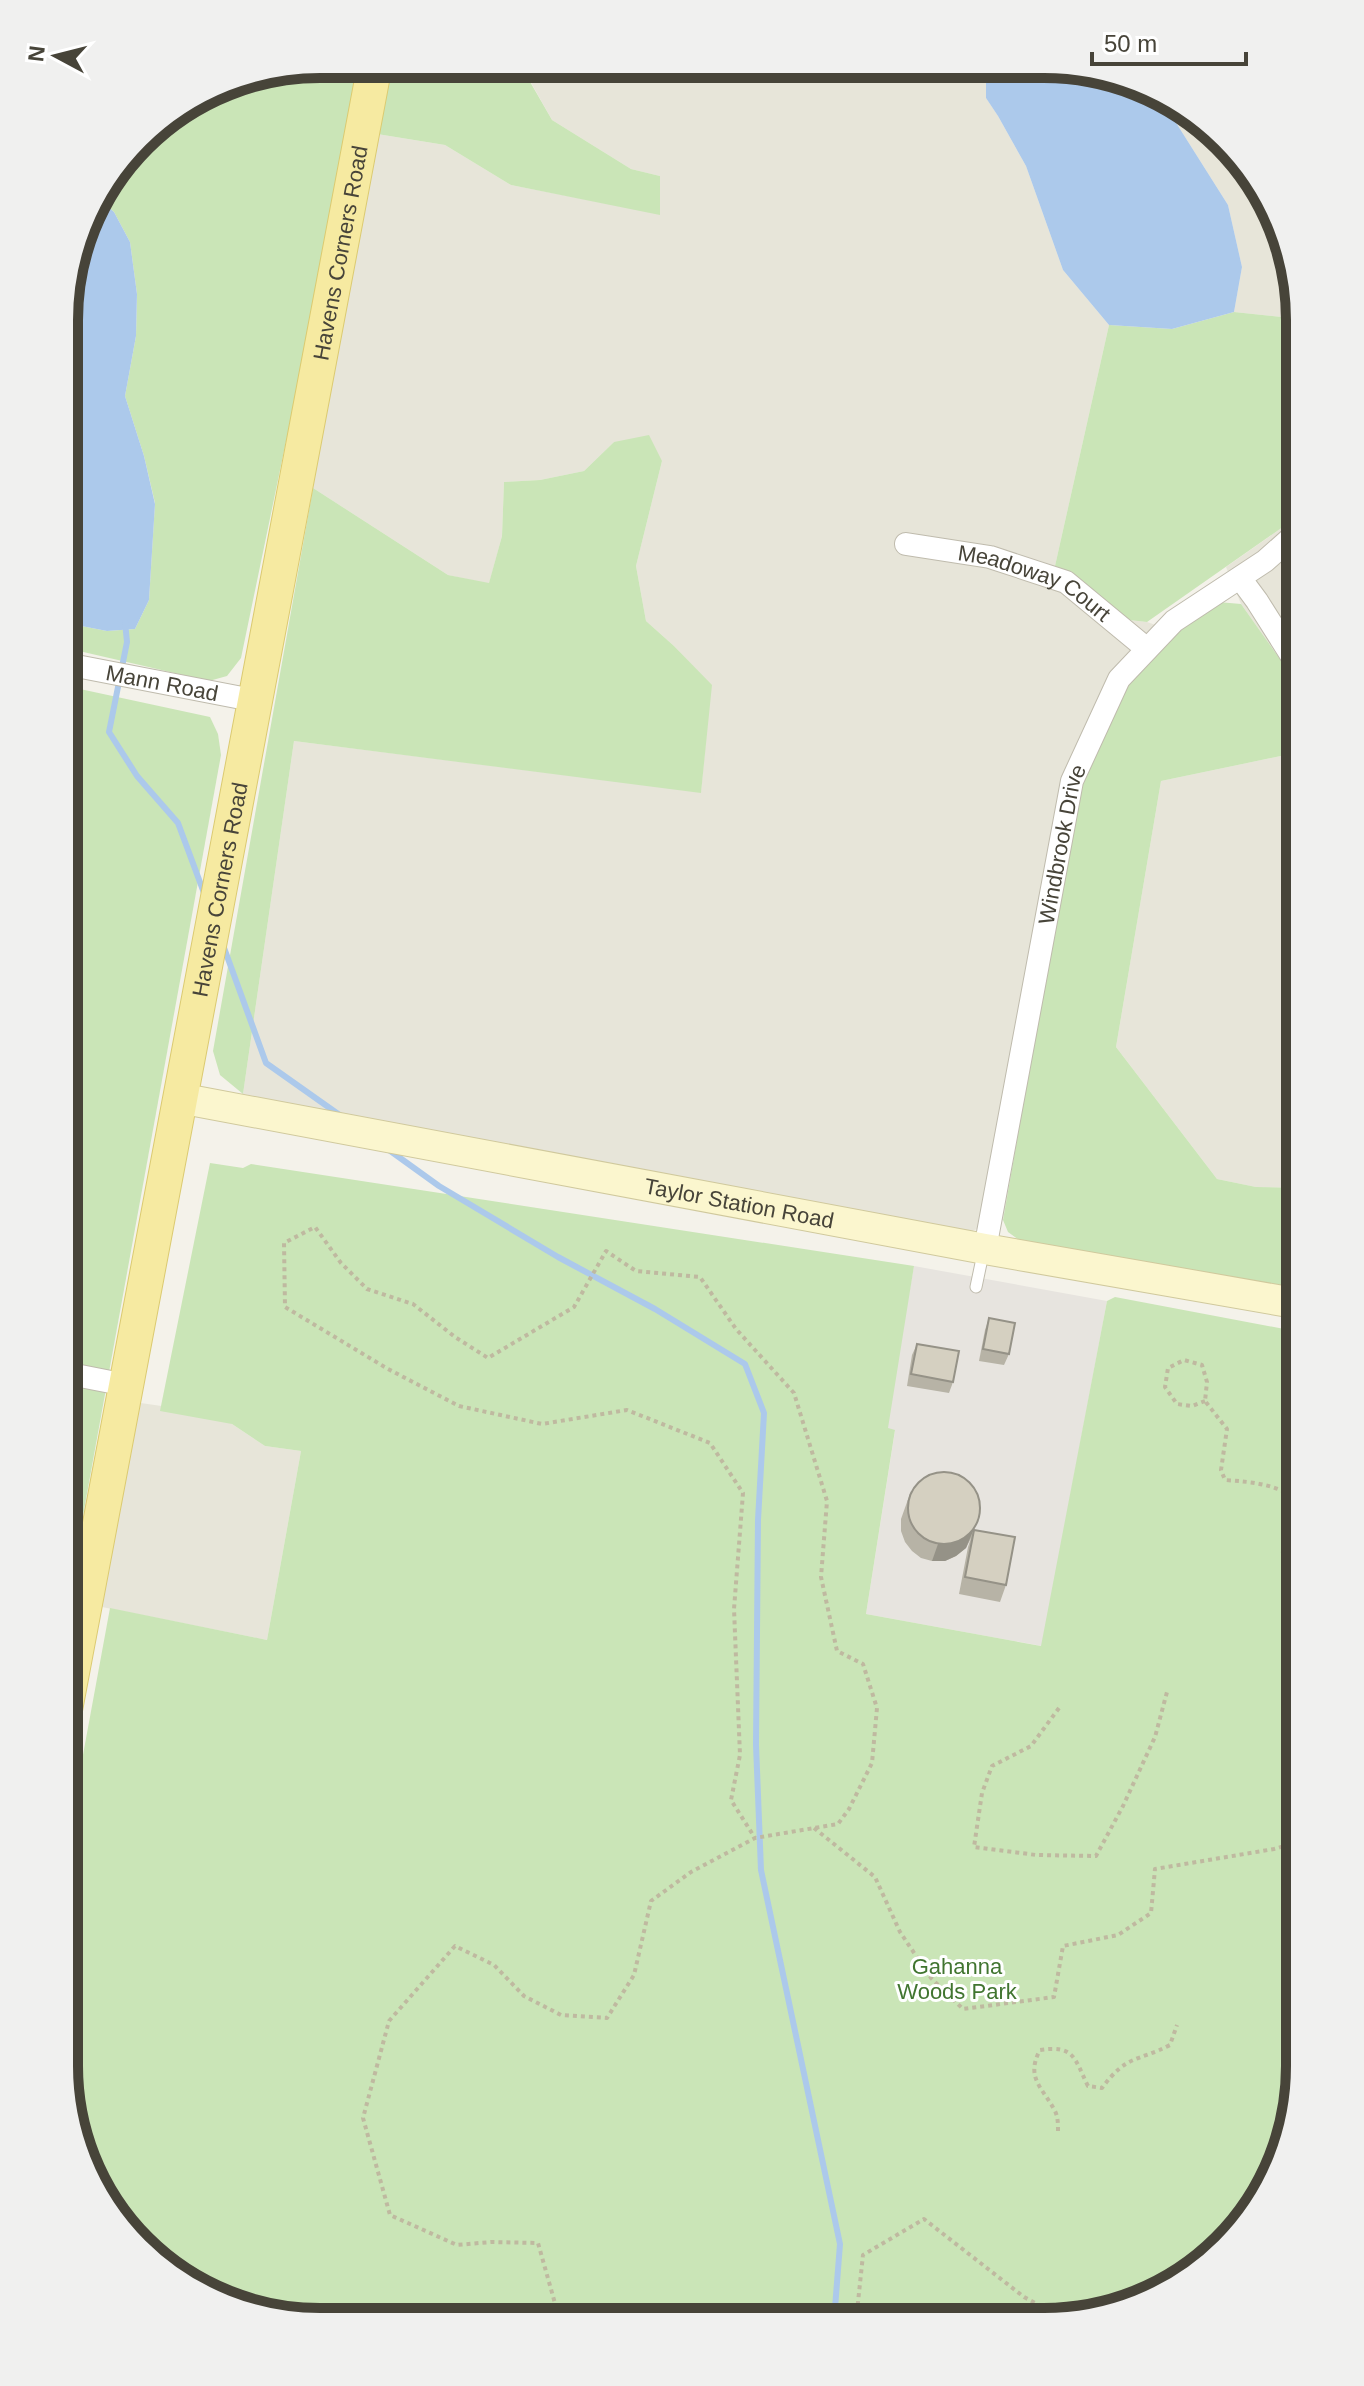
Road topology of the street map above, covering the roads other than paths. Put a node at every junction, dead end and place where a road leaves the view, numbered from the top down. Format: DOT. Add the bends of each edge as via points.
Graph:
graph roads {
  1 [pos="372,79"];
  2 [pos="1286,543"];
  3 [pos="906,544"];
  4 [pos="1240,578"];
  5 [pos="1286,647"];
  6 [pos="1147,649"];
  7 [pos="78,666"];
  8 [pos="257,701"];
  9 [pos="179,1098"];
  10 [pos="985,1249"];
  11 [pos="976,1287"];
  12 [pos="1285,1301"];
  13 [pos="78,1376"];
  14 [pos="126,1385"];
  15 [pos="78,1640"];
  1 -- 8 [label="main road, Havens Corners Road"];
  2 -- 4 [label="street, Windbrook Drive"];
  3 -- 6 [label="street, Meadoway Court" via="990,557 1066,582"];
  4 -- 5 [label="street"];
  4 -- 6 [label="street, Windbrook Drive" via="1174,621"];
  6 -- 10 [label="street, Windbrook Drive" via="1119,679 1072,781"];
  7 -- 8 [label="street, Mann Road"];
  8 -- 9 [label="main road, Havens Corners Road"];
  9 -- 10 [label="main road, Taylor Station Road"];
  9 -- 14 [label="main road, Havens Corners Road"];
  10 -- 11 [label="lane"];
  10 -- 12 [label="main road, Taylor Station Road"];
  13 -- 14 [label="street"];
  14 -- 15 [label="main road, Havens Corners Road"];
}
